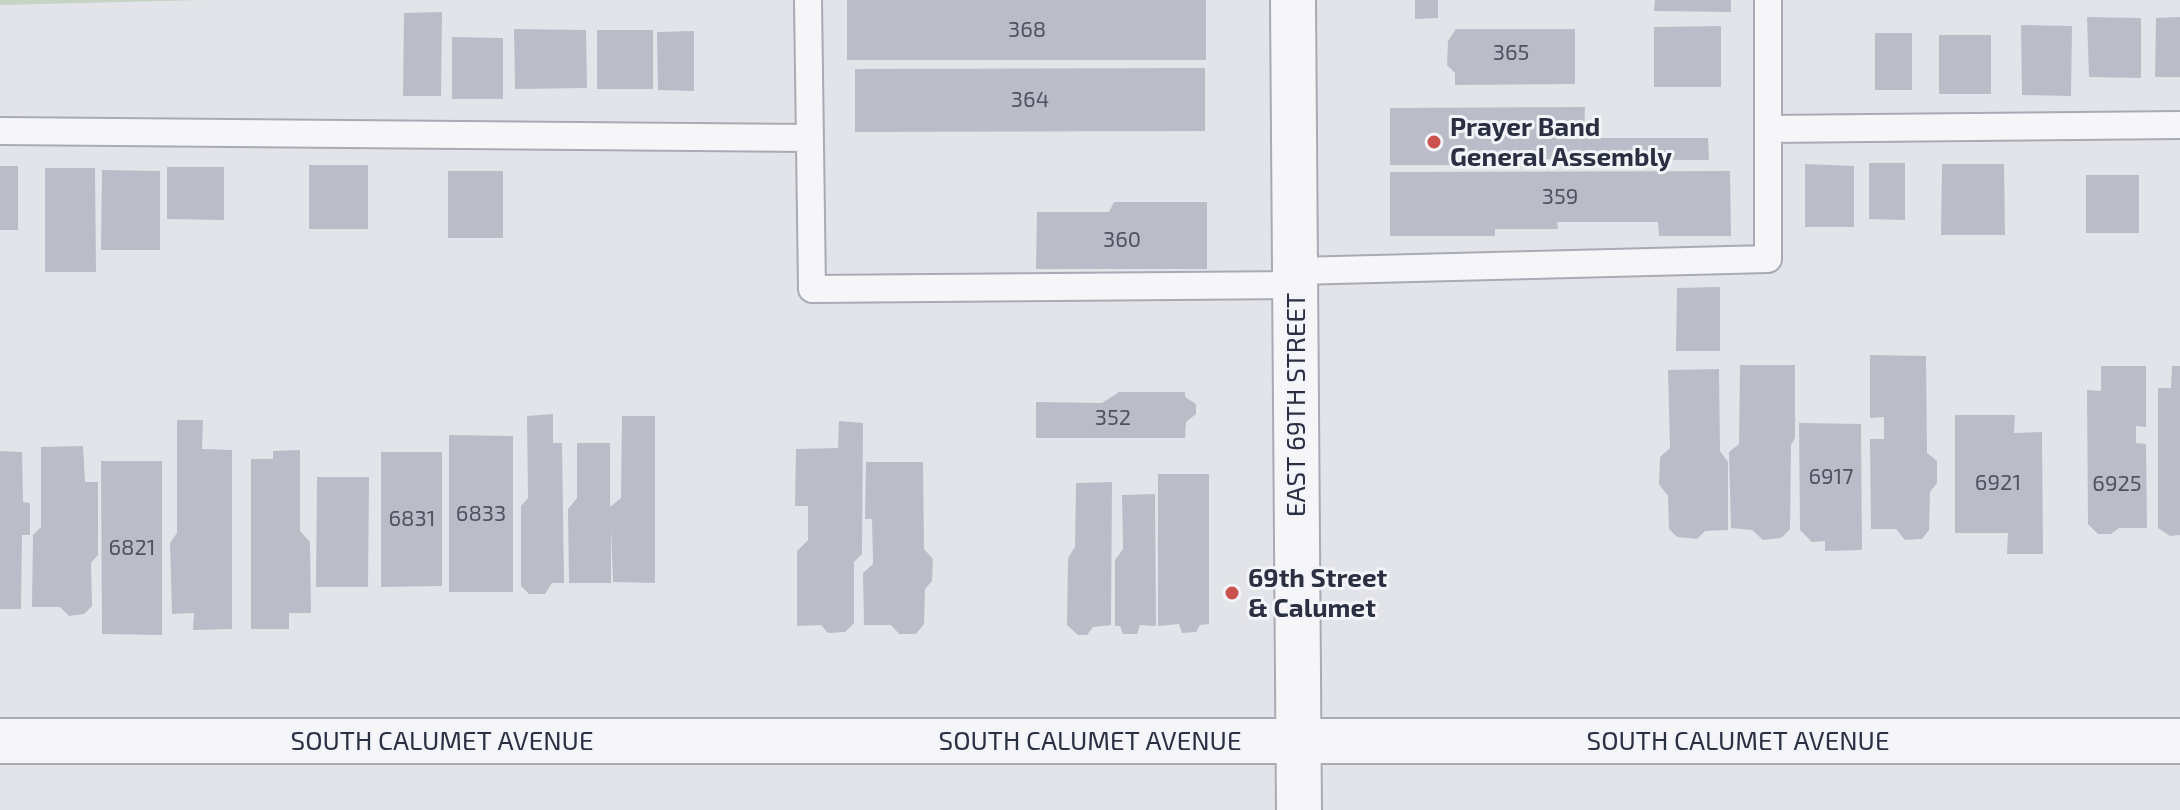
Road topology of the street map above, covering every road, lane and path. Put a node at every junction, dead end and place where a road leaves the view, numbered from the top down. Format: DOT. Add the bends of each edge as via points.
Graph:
graph roads {
  1 [pos="808,0"];
  2 [pos="1293,0"];
  3 [pos="1768,1"];
  4 [pos="2180,125"];
  5 [pos="1768,129"];
  6 [pos="0,131"];
  7 [pos="808,138"];
  8 [pos="1296,278"];
  9 [pos="0,741"];
  10 [pos="1299,741"];
  11 [pos="2180,741"];
  12 [pos="1299,810"];
  1 -- 7 [label="lane"];
  2 -- 8 [label="street, EAST 69TH STREET"];
  3 -- 5 [label="lane"];
  4 -- 5 [label="lane"];
  5 -- 8 [label="lane" via="1768,259"];
  6 -- 7 [label="lane"];
  7 -- 8 [label="lane" via="812,289"];
  8 -- 10 [label="street, EAST 69TH STREET"];
  9 -- 10 [label="street, SOUTH CALUMET AVENUE"];
  10 -- 11 [label="street, SOUTH CALUMET AVENUE"];
  10 -- 12 [label="street, EAST 69TH STREET"];
}
